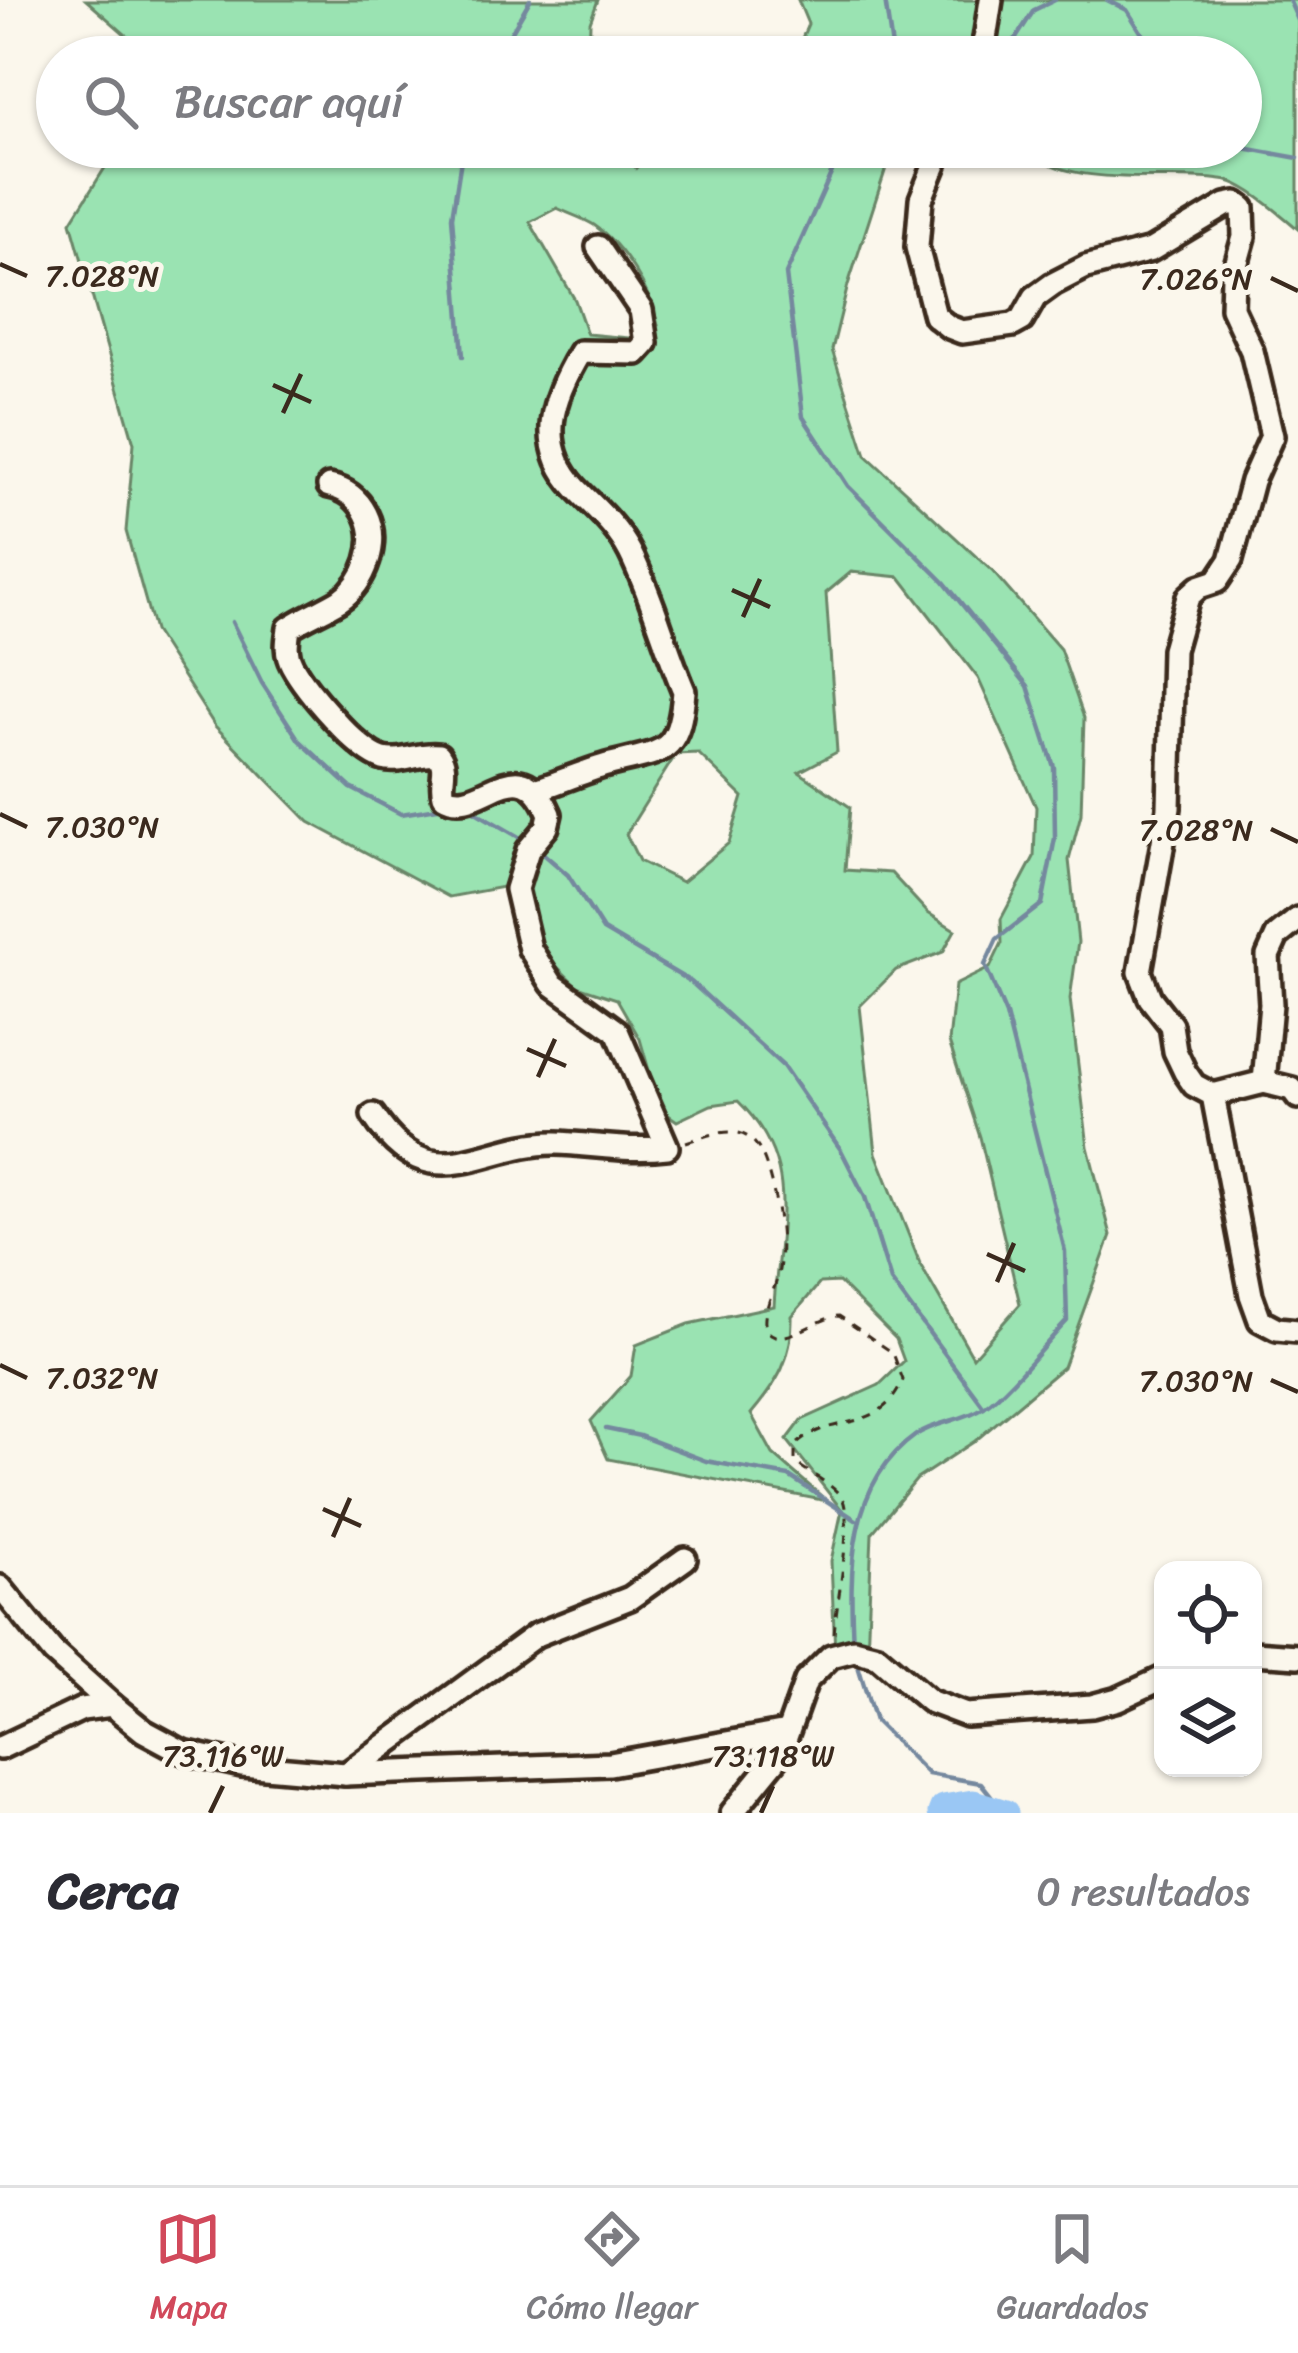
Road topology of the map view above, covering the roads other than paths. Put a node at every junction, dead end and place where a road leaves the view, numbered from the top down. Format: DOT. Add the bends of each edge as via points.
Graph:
graph roads {
  1 [pos="991,0"];
  2 [pos="986,36"];
  3 [pos="934,168"];
  4 [pos="598,247"];
  5 [pos="329,486"];
  6 [pos="536,790"];
  7 [pos="1298,919"];
  8 [pos="1264,1082"];
  9 [pos="1213,1095"];
  10 [pos="1298,1097"];
  11 [pos="374,1115"];
  12 [pos="1298,1331"];
  13 [pos="685,1558"];
  14 [pos="0,1586"];
  15 [pos="1262,1654"];
  16 [pos="1298,1656"];
  17 [pos="1154,1682"];
  18 [pos="112,1706"];
  19 [pos="787,1732"];
  20 [pos="0,1748"];
  21 [pos="346,1774"];
  22 [pos="732,1813"];
  1 -- 2 [label="street"];
  3 -- 9 [label="street" via="917,247 935,316 962,332 1013,325 1053,284 1086,267 1151,250 1226,205 1243,208 1232,308 1252,351 1272,436 1231,560 1217,581 1188,597 1174,650 1169,808 1140,972 1171,1024 1185,1072"];
  4 -- 6 [label="street" via="641,310 646,343 637,353 580,352 555,398 548,433 560,467 628,549 684,692 682,714 660,754"];
  5 -- 6 [label="street" via="356,498 368,516 370,556 340,600 289,628 292,664 374,755 439,755 440,786 452,801 500,783"];
  6 -- 11 [label="street" via="550,814 516,889 530,950 552,984 617,1031 667,1148 550,1143 464,1165 411,1155"];
  7 -- 8 [label="street" via="1268,956"];
  8 -- 9 [label="street"];
  8 -- 10 [label="street"];
  9 -- 12 [label="street" via="1255,1308 1260,1320"];
  13 -- 21 [label="street" via="630,1598 536,1635"];
  14 -- 18 [label="street" via="54,1653"];
  15 -- 16 [label="street"];
  17 -- 19 [label="street" via="1092,1706 965,1715 929,1701 877,1656 854,1650 831,1656 806,1682"];
  18 -- 20 [label="street" via="82,1709"];
  18 -- 21 [label="street" via="182,1752"];
  19 -- 21 [label="street" via="610,1764"];
  19 -- 22 [label="street" via="763,1780"];
}
